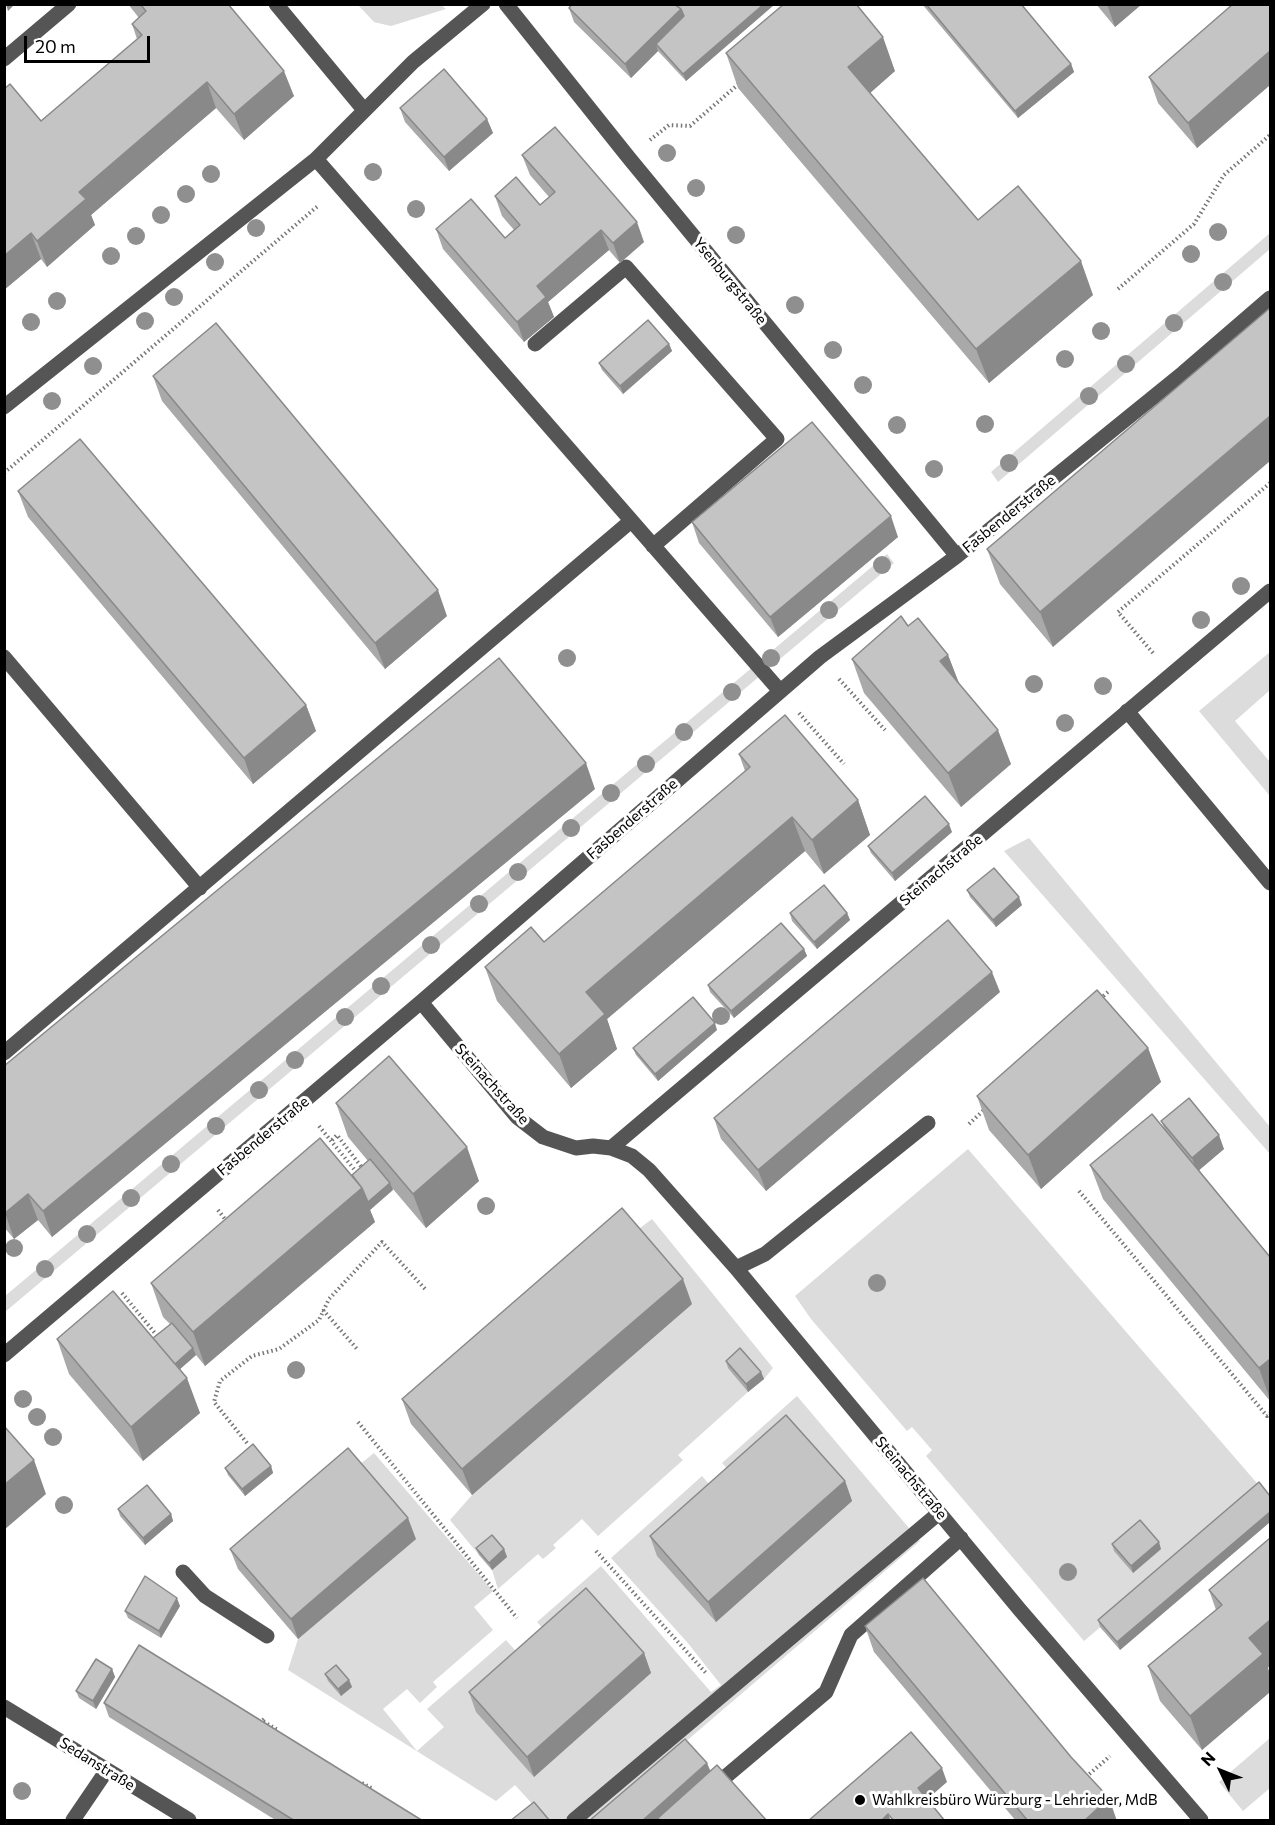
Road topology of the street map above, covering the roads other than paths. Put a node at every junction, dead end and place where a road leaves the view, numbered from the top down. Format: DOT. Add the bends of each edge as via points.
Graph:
graph roads {
  1 [pos="69,4"];
  2 [pos="276,4"];
  3 [pos="483,4"];
  4 [pos="506,4"];
  5 [pos="4,59"];
  6 [pos="364,110"];
  7 [pos="316,159"];
  8 [pos="1270,298"];
  9 [pos="535,344"];
  10 [pos="4,407"];
  11 [pos="631,521"];
  12 [pos="653,546"];
  13 [pos="957,556"];
  14 [pos="1270,591"];
  15 [pos="4,657"];
  16 [pos="780,691"];
  17 [pos="1127,711"];
  18 [pos="1270,883"];
  19 [pos="200,888"];
  20 [pos="421,1002"];
  21 [pos="4,1053"];
  22 [pos="928,1123"];
  23 [pos="611,1148"];
  24 [pos="736,1268"];
  25 [pos="4,1355"];
  26 [pos="939,1513"];
  27 [pos="960,1538"];
  28 [pos="183,1572"];
  29 [pos="267,1636"];
  30 [pos="4,1707"];
  31 [pos="107,1770"];
  32 [pos="724,1778"];
  33 [pos="74,1821"];
  34 [pos="189,1821"];
  35 [pos="574,1821"];
  36 [pos="1201,1821"];
  1 -- 5 [label="street"];
  2 -- 6 [label="street"];
  3 -- 6 [label="street" via="412,62"];
  4 -- 13 [label="street, Ysenburgstraße"];
  6 -- 7 [label="street"];
  7 -- 10 [label="street"];
  7 -- 11 [label="street"];
  8 -- 13 [label="street, Fasbenderstraße"];
  9 -- 12 [label="street" via="626,267 777,439"];
  11 -- 12 [label="street"];
  11 -- 19 [label="street"];
  12 -- 16 [label="street"];
  13 -- 16 [label="street, Fasbenderstraße"];
  14 -- 17 [label="street, Steinachstraße"];
  15 -- 19 [label="street"];
  16 -- 20 [label="street, Fasbenderstraße"];
  17 -- 18 [label="street"];
  17 -- 23 [label="street, Steinachstraße"];
  19 -- 21 [label="street"];
  20 -- 23 [label="street, Steinachstraße" via="517,1117 543,1137 576,1148"];
  20 -- 25 [label="street, Fasbenderstraße"];
  22 -- 24 [label="street" via="765,1254"];
  23 -- 24 [label="street, Steinachstraße" via="632,1156 649,1170"];
  24 -- 26 [label="street, Steinachstraße"];
  26 -- 27 [label="street, Steinachstraße"];
  26 -- 35 [label="street"];
  27 -- 32 [label="street" via="851,1635 826,1692"];
  27 -- 36 [label="street, Steinachstraße"];
  28 -- 29 [label="street" via="205,1596"];
  30 -- 31 [label="street, Sedanstraße"];
  31 -- 33 [label="street"];
  31 -- 34 [label="street, Sedanstraße"];
}
